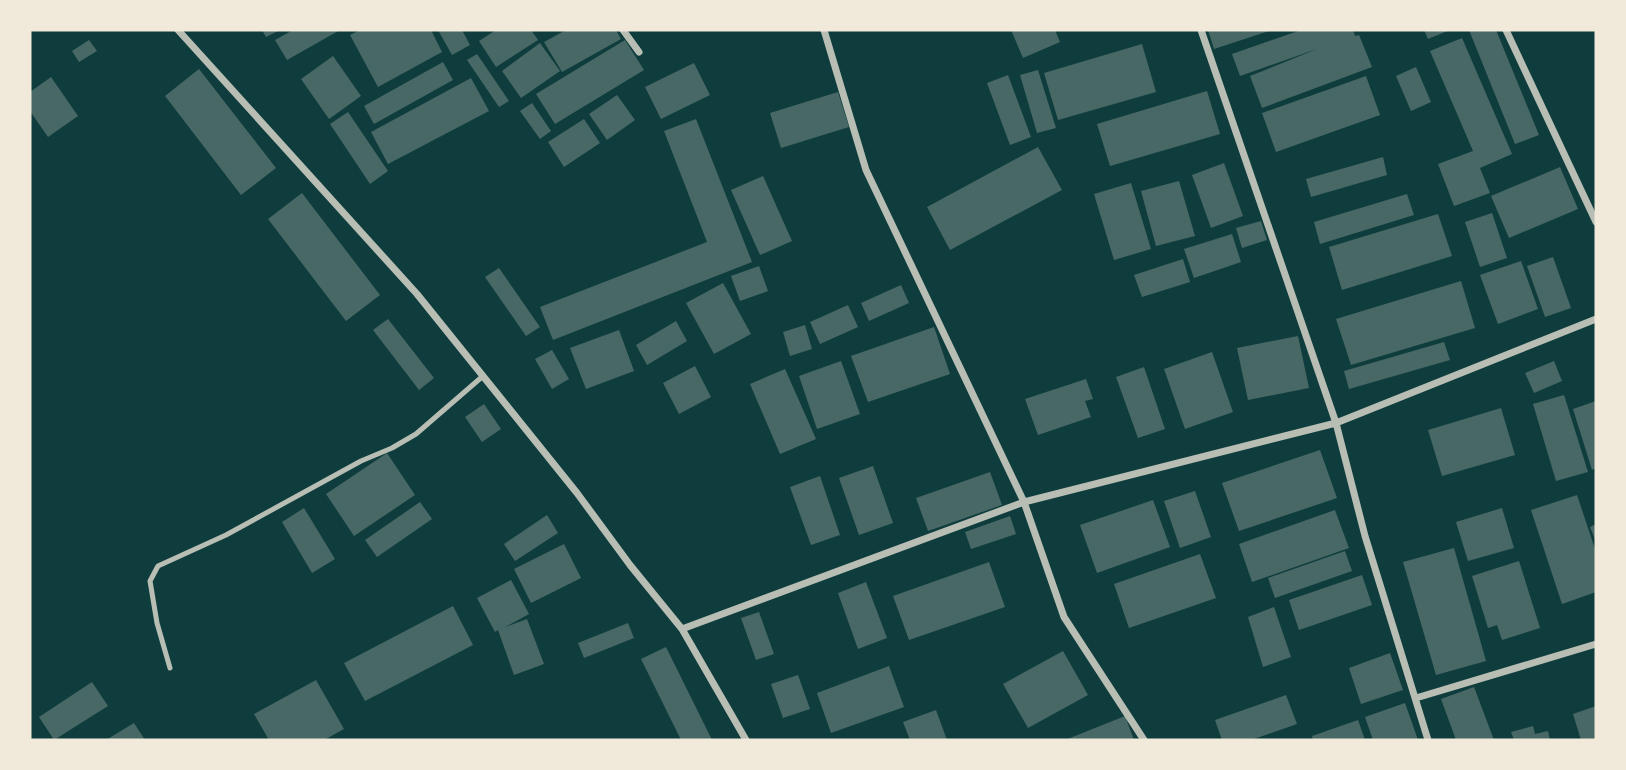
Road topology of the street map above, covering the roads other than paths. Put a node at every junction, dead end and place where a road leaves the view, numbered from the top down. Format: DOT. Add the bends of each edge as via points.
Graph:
graph roads {
  1 [pos="180,30"];
  2 [pos="623,30"];
  3 [pos="824,30"];
  4 [pos="1201,30"];
  5 [pos="1506,30"];
  6 [pos="639,52"];
  7 [pos="1596,222"];
  8 [pos="1596,319"];
  9 [pos="483,376"];
  10 [pos="1336,423"];
  11 [pos="1024,502"];
  12 [pos="682,629"];
  13 [pos="1596,644"];
  14 [pos="170,668"];
  15 [pos="1416,698"];
  16 [pos="746,740"];
  17 [pos="1144,740"];
  18 [pos="1427,740"];
  1 -- 9 [label="street" via="417,294"];
  2 -- 6 [label="street"];
  3 -- 11 [label="street" via="866,170"];
  4 -- 10 [label="street"];
  5 -- 7 [label="street"];
  8 -- 10 [label="street"];
  9 -- 12 [label="street"];
  9 -- 14 [label="lane" via="416,434 158,566 150,581"];
  10 -- 11 [label="street"];
  10 -- 15 [label="street" via="1365,536"];
  11 -- 12 [label="street"];
  11 -- 17 [label="street" via="1064,617"];
  12 -- 16 [label="street"];
  13 -- 15 [label="street"];
  15 -- 18 [label="street"];
}
